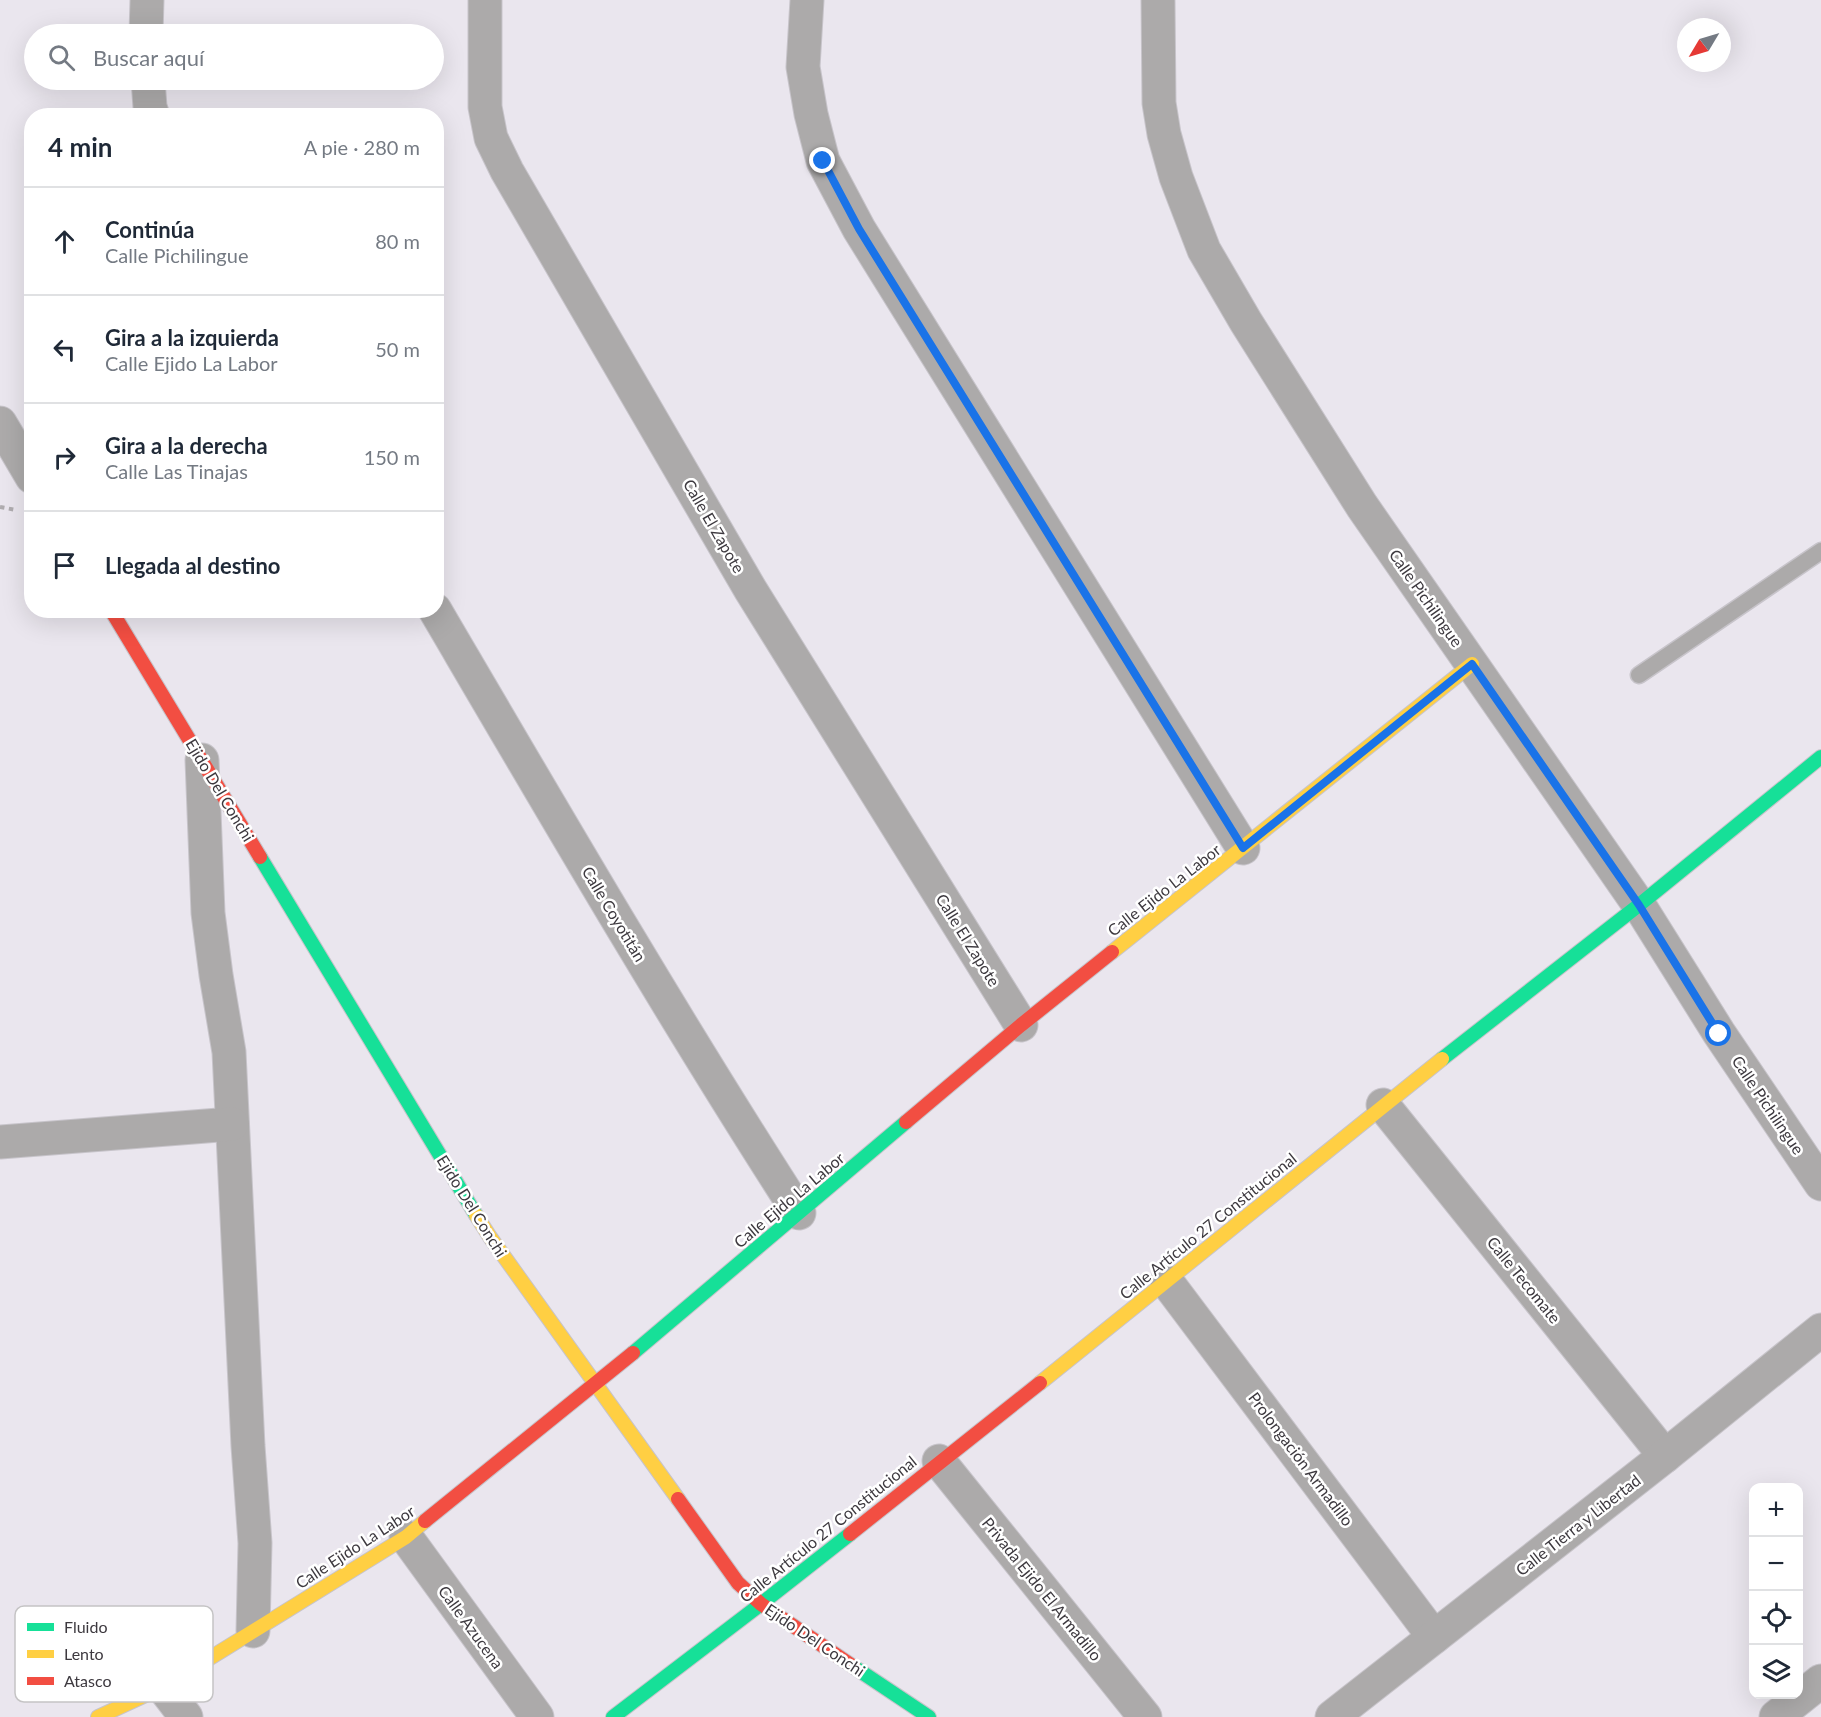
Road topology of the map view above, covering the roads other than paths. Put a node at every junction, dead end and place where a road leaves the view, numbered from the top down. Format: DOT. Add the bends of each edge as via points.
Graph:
graph roads {
  1 [pos="147,0"];
  2 [pos="485,0"];
  3 [pos="807,0"];
  4 [pos="1158,0"];
  5 [pos="146,24"];
  6 [pos="149,90"];
  7 [pos="150,108"];
  8 [pos="0,423"];
  9 [pos="24,464"];
  10 [pos="1821,551"];
  11 [pos="116,618"];
  12 [pos="440,618"];
  13 [pos="1472,664"];
  14 [pos="1639,675"];
  15 [pos="1821,757"];
  16 [pos="202,759"];
  17 [pos="1243,848"];
  18 [pos="1639,905"];
  19 [pos="1021,1025"];
  20 [pos="1383,1105"];
  21 [pos="232,1124"];
  22 [pos="0,1142"];
  23 [pos="1821,1184"];
  24 [pos="799,1213"];
  25 [pos="1167,1282"];
  26 [pos="1821,1330"];
  27 [pos="596,1384"];
  28 [pos="1665,1456"];
  29 [pos="939,1461"];
  30 [pos="406,1537"];
  31 [pos="761,1604"];
  32 [pos="253,1631"];
  33 [pos="1434,1637"];
  34 [pos="213,1656"];
  35 [pos="1821,1681"];
  36 [pos="132,1702"];
  37 [pos="174,1702"];
  38 [pos="98,1717"];
  39 [pos="186,1717"];
  40 [pos="537,1717"];
  41 [pos="613,1717"];
  42 [pos="929,1717"];
  43 [pos="1145,1717"];
  44 [pos="1332,1717"];
  45 [pos="1776,1717"];
  1 -- 5 [label="street"];
  2 -- 19 [label="street, Calle El Zapote" via="485,107 491,138 507,171 750,589"];
  3 -- 17 [label="street" via="803,67 823,161 859,229"];
  4 -- 13 [label="street, Calle Pichilingue" via="1159,103 1164,134 1204,250 1362,506"];
  6 -- 7 [label="street"];
  8 -- 9 [label="street"];
  10 -- 14 [label="lane"];
  11 -- 16 [label="street, Ejido Del Conchi"];
  12 -- 24 [label="street, Calle Coyotitán" via="654,982"];
  13 -- 17 [label="street, Calle Ejido La Labor"];
  13 -- 18 [label="street, Calle Pichilingue"];
  15 -- 18 [label="street, Calle Artículo 27 Constitucional"];
  16 -- 21 [label="street" via="208,913 229,1052"];
  16 -- 27 [label="street, Ejido Del Conchi" via="490,1238"];
  17 -- 19 [label="street, Calle Ejido La Labor"];
  18 -- 20 [label="street, Calle Artículo 27 Constitucional"];
  18 -- 23 [label="street, Calle Pichilingue" via="1719,1034"];
  19 -- 24 [label="street, Calle Ejido La Labor"];
  20 -- 25 [label="street, Calle Artículo 27 Constitucional"];
  20 -- 28 [label="street, Calle Tecomate"];
  21 -- 22 [label="street"];
  21 -- 32 [label="street" via="255,1543"];
  24 -- 27 [label="street, Calle Ejido La Labor"];
  25 -- 29 [label="street, Calle Artículo 27 Constitucional"];
  25 -- 33 [label="street, Prolongación Armadillo"];
  26 -- 28 [label="street, Calle Tierra y Libertad"];
  27 -- 30 [label="street, Calle Ejido La Labor"];
  27 -- 31 [label="street, Ejido Del Conchi" via="738,1583"];
  28 -- 33 [label="street, Calle Tierra y Libertad"];
  29 -- 31 [label="street, Calle Artículo 27 Constitucional"];
  29 -- 43 [label="street, Privada Ejido El Armadillo"];
  30 -- 32 [label="street, Calle Ejido La Labor"];
  30 -- 40 [label="street, Calle Azucena"];
  31 -- 41 [label="street, Calle Artículo 27 Constitucional"];
  31 -- 42 [label="street, Ejido Del Conchi"];
  32 -- 34 [label="street, Calle Ejido La Labor"];
  33 -- 44 [label="street, Calle Tierra y Libertad"];
  35 -- 45 [label="street"];
  36 -- 38 [label="street, Calle Ejido La Labor"];
  37 -- 39 [label="street"];
}
